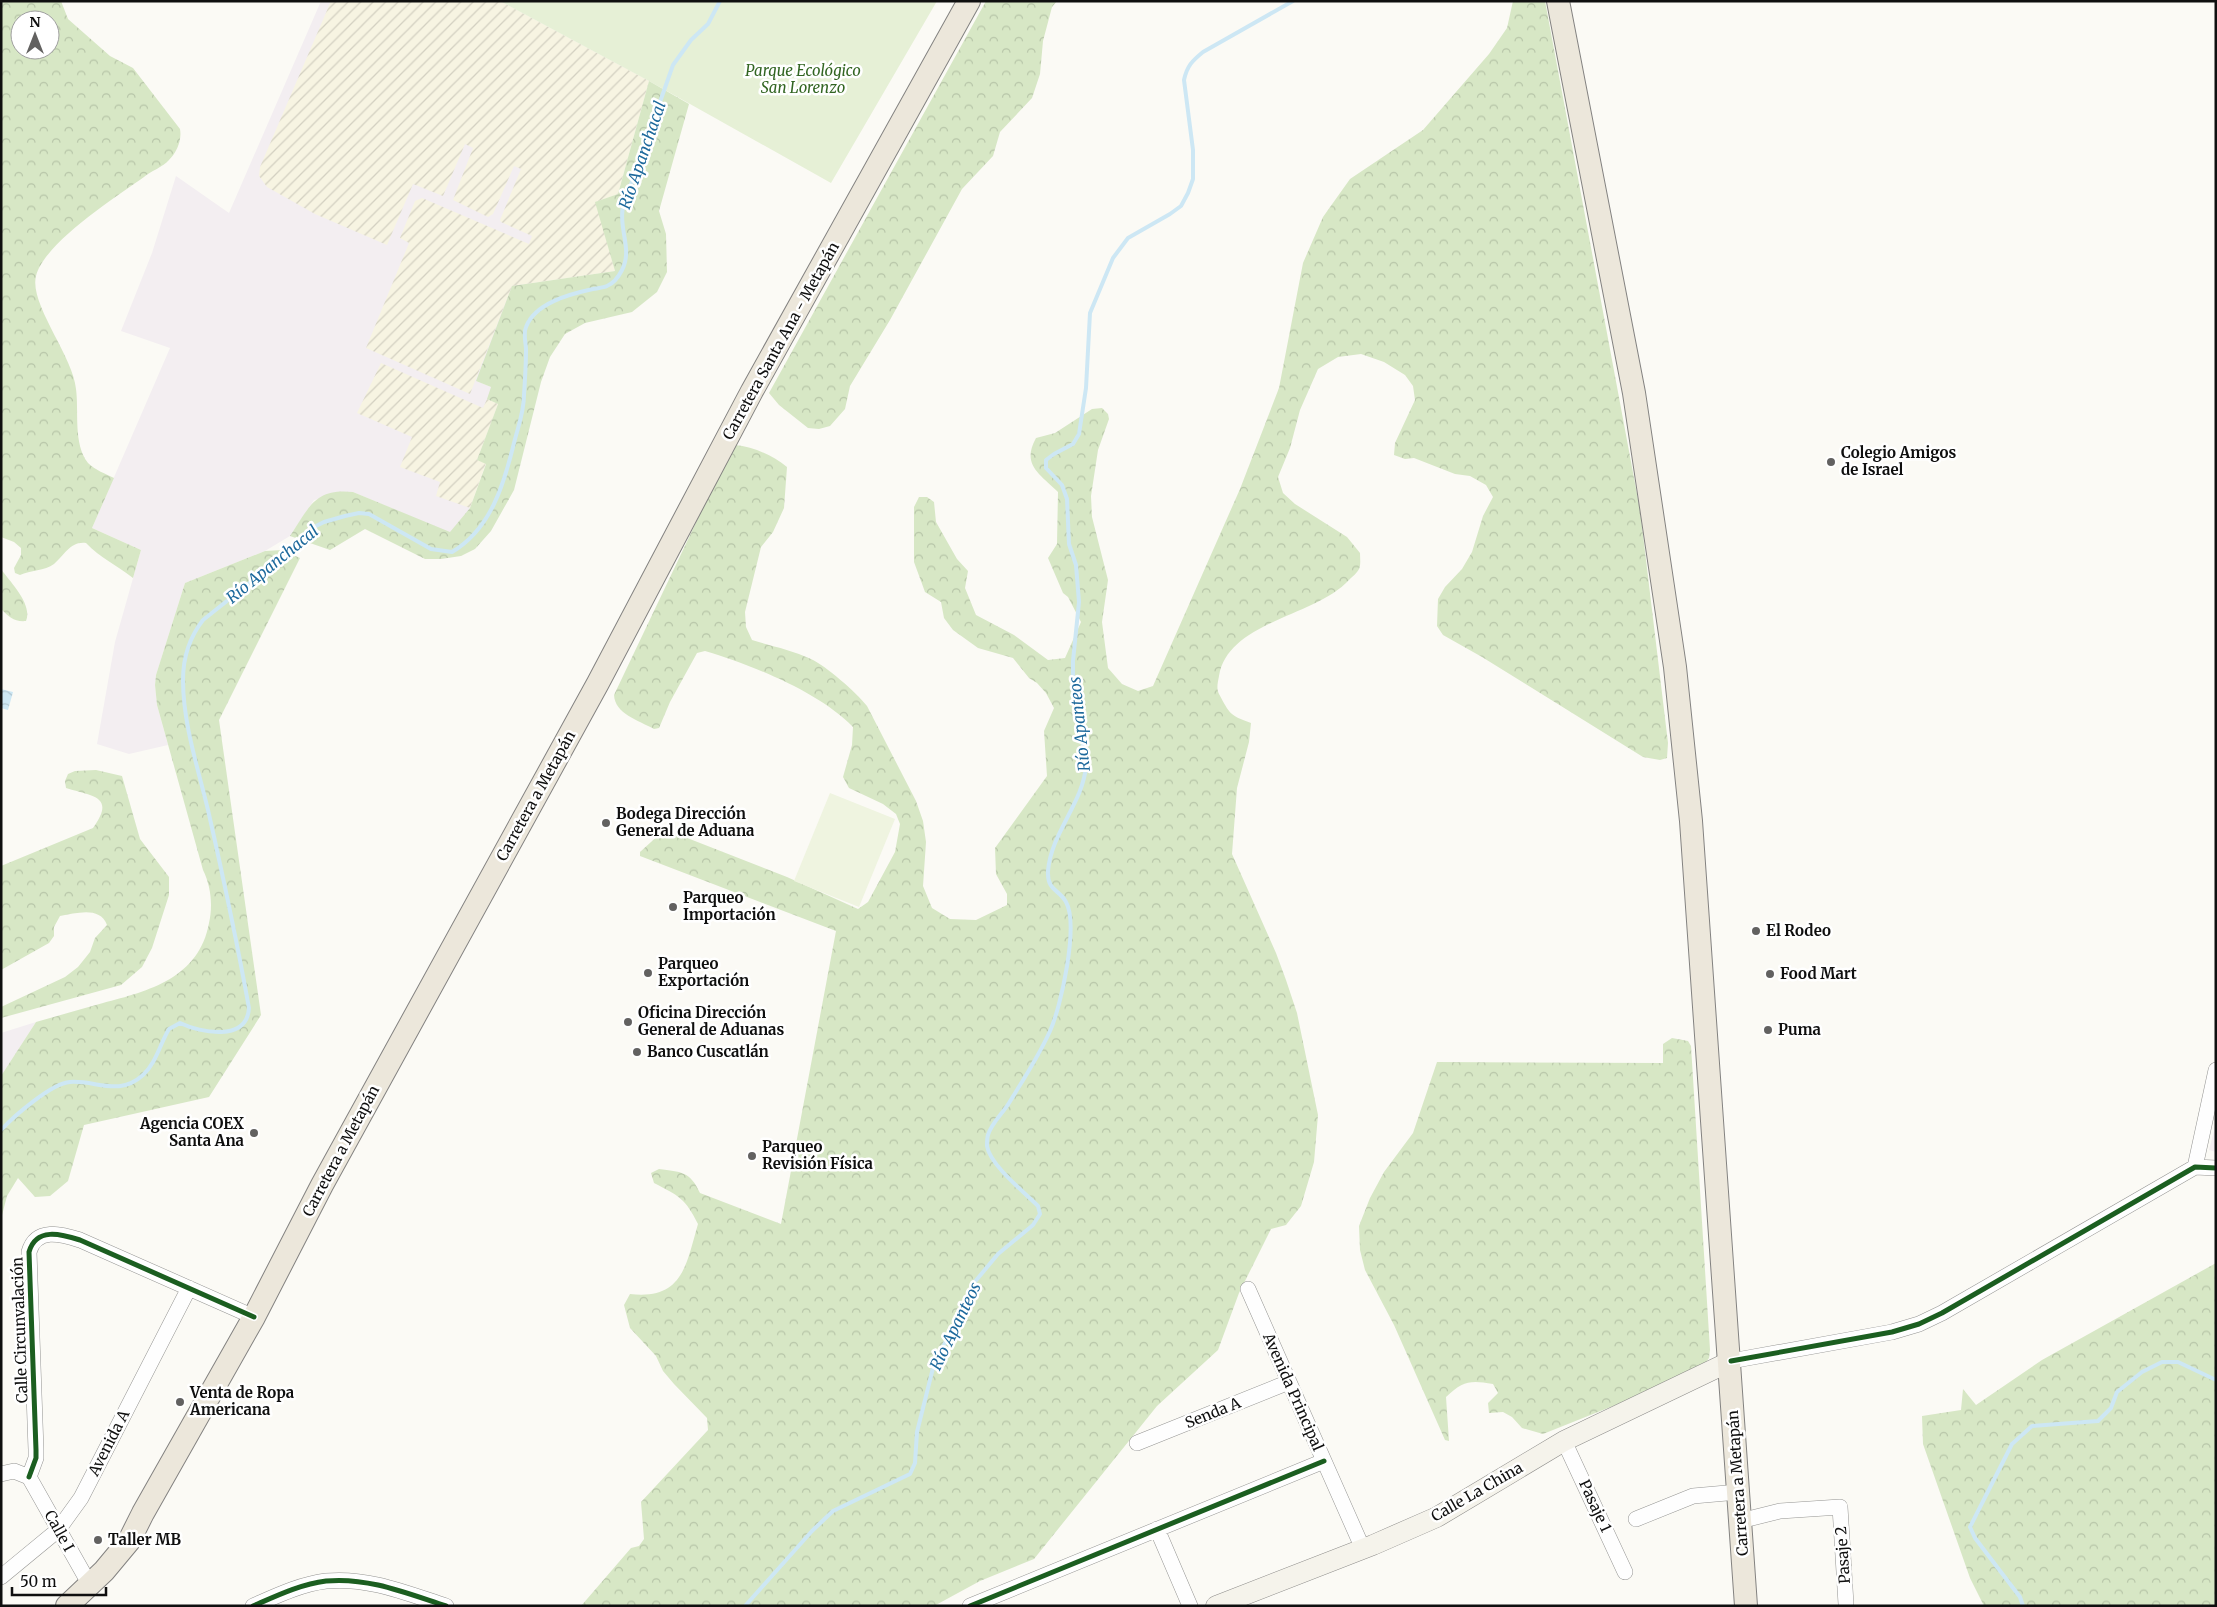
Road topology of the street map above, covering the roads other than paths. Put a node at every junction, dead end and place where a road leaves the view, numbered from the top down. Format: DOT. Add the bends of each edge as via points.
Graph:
graph roads {
  1 [pos="969,1"];
  2 [pos="1558,1"];
  3 [pos="598,683"];
  4 [pos="2216,1070"];
  5 [pos="2195,1167"];
  6 [pos="2216,1168"];
  7 [pos="189,1288"];
  8 [pos="1248,1289"];
  9 [pos="254,1317"];
  10 [pos="1731,1361"];
  11 [pos="1289,1382"];
  12 [pos="1564,1441"];
  13 [pos="1137,1443"];
  14 [pos="1324,1461"];
  15 [pos="1,1474"];
  16 [pos="29,1477"];
  17 [pos="1738,1492"];
  18 [pos="1636,1519"];
  19 [pos="1740,1521"];
  20 [pos="1157,1529"];
  21 [pos="58,1530"];
  22 [pos="1363,1549"];
  23 [pos="1625,1572"];
  24 [pos="1,1577"];
  25 [pos="90,1585"];
  26 [pos="995,1601"];
  27 [pos="427,1603"];
  28 [pos="1846,1604"];
  29 [pos="67,1606"];
  30 [pos="253,1606"];
  31 [pos="446,1606"];
  32 [pos="970,1606"];
  33 [pos="1190,1606"];
  34 [pos="1216,1606"];
  35 [pos="1746,1606"];
  1 -- 3 [label="main road, Carretera Santa Ana - Metapán" via="752,391"];
  2 -- 10 [label="main road, Carretera a Metapán" via="1634,392 1675,667 1691,821"];
  3 -- 9 [label="main road, Carretera a Metapán" via="373,1091"];
  4 -- 5 [label="street"];
  5 -- 6 [label="street"];
  5 -- 10 [label="street" via="1920,1324"];
  7 -- 9 [label="street, Calle Circunvalación"];
  7 -- 16 [label="street, Calle Circunvalación" via="65,1235 38,1237 29,1252 36,1458"];
  7 -- 21 [label="street, Avenida A" via="81,1498"];
  8 -- 11 [label="street, Avenida Principal"];
  9 -- 25 [label="main road, Carretera a Metapán" via="129,1541"];
  10 -- 12 [label="main road, Calle La China"];
  10 -- 17 [label="main road, Carretera a Metapán"];
  11 -- 13 [label="street, Senda A"];
  11 -- 14 [label="street, Avenida Principal"];
  12 -- 22 [label="main road, Calle La China" via="1437,1517"];
  12 -- 23 [label="street, Pasaje 1"];
  14 -- 20 [label="street"];
  14 -- 22 [label="street, Avenida Principal"];
  15 -- 16 [label="street" via="14,1472"];
  16 -- 21 [label="street, Calle I"];
  17 -- 18 [label="street" via="1693,1496"];
  17 -- 19 [label="main road, Carretera a Metapán"];
  19 -- 28 [label="street, Pasaje 2" via="1780,1510 1840,1507"];
  19 -- 35 [label="main road, Carretera a Metapán"];
  20 -- 26 [label="street"];
  20 -- 33 [label="street"];
  21 -- 24 [label="street, Avenida A"];
  21 -- 25 [label="street, Calle I"];
  22 -- 34 [label="main road, Calle La China"];
  25 -- 29 [label="main road, Carretera a Metapán"];
  26 -- 32 [label="street"];
  27 -- 30 [label="street" via="403,1591 373,1583 325,1581 294,1589"];
  27 -- 31 [label="street"];
}
